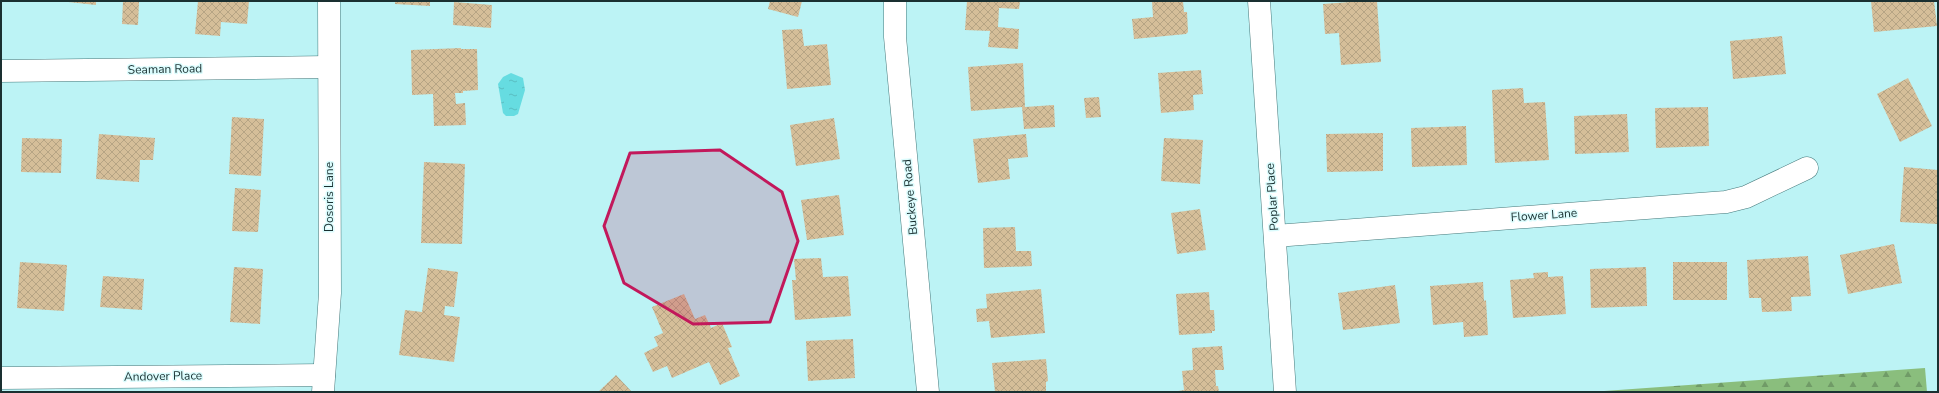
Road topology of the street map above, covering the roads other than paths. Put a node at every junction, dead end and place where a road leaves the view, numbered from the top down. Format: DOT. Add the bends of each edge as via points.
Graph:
graph roads {
  1 [pos="329,1"];
  2 [pos="895,1"];
  3 [pos="1258,1"];
  4 [pos="328,68"];
  5 [pos="1,71"];
  6 [pos="1807,168"];
  7 [pos="1275,236"];
  8 [pos="1,378"];
  9 [pos="323,383"];
  10 [pos="928,392"];
  11 [pos="1285,392"];
  1 -- 4 [label="street, Dosoris Lane"];
  2 -- 10 [label="street, Buckeye Road" via="895,38"];
  3 -- 7 [label="street, Poplar Place"];
  4 -- 5 [label="street, Seaman Road"];
  4 -- 9 [label="street, Dosoris Lane" via="330,293"];
  6 -- 7 [label="street, Flower Lane" via="1746,197 1726,202"];
  7 -- 11 [label="street, Poplar Place"];
  8 -- 9 [label="street, Andover Place"];
}
